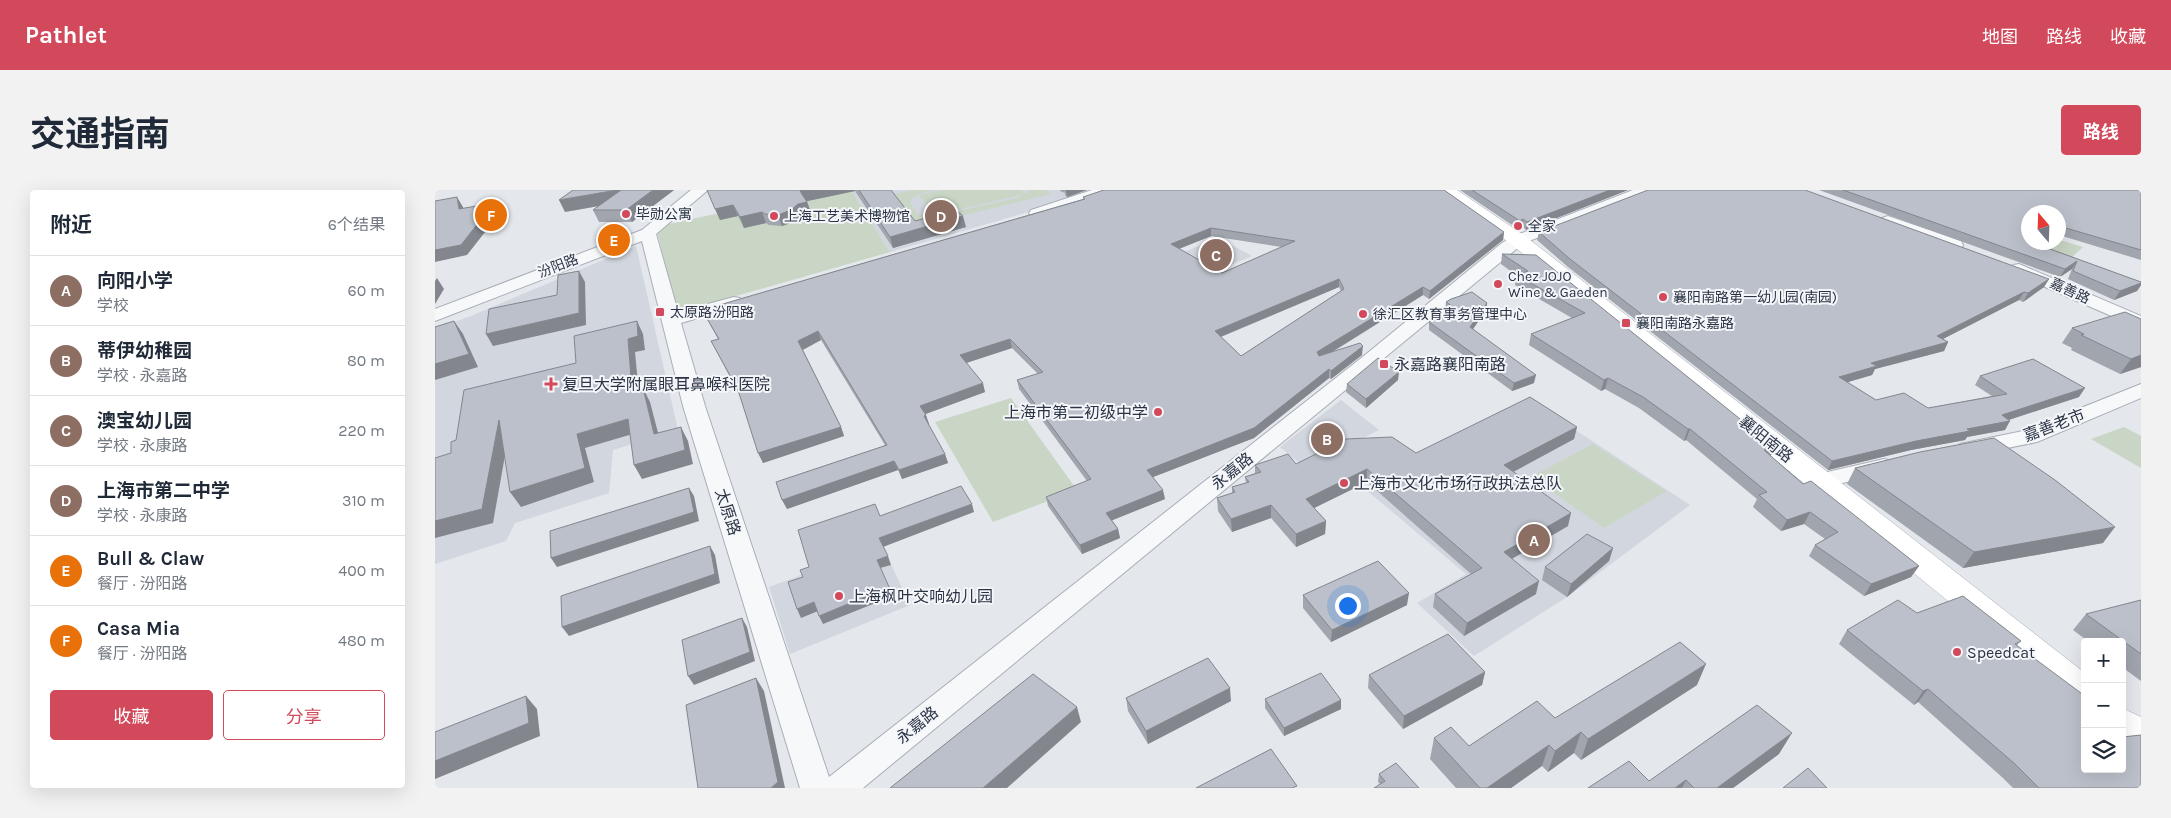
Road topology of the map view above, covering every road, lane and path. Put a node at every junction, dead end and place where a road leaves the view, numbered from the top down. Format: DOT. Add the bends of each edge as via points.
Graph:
graph roads {
  1 [pos="700,190"];
  2 [pos="1107,190"];
  3 [pos="1445,190"];
  4 [pos="1647,190"];
  5 [pos="1875,216"];
  6 [pos="1019,219"];
  7 [pos="648,232"];
  8 [pos="1518,240"];
  9 [pos="1967,250"];
  10 [pos="2004,264"];
  11 [pos="747,298"];
  12 [pos="435,315"];
  13 [pos="671,320"];
  14 [pos="2141,323"];
  15 [pos="2141,390"];
  16 [pos="1950,452"];
  17 [pos="1902,462"];
  18 [pos="1818,481"];
  19 [pos="2081,690"];
  20 [pos="2126,725"];
  21 [pos="2141,737"];
  22 [pos="816,788"];
  23 [pos="839,788"];
  1 -- 7 [label="street, 汾阳路"];
  2 -- 6 [label="street"];
  3 -- 8 [label="street, 襄阳南路"];
  4 -- 8 [label="street, 永嘉路"];
  5 -- 9 [label="street"];
  7 -- 12 [label="street, 汾阳路"];
  7 -- 13 [label="street, 太原路"];
  8 -- 18 [label="street, 襄阳南路"];
  8 -- 23 [label="street, 永嘉路"];
  10 -- 14 [label="street, 嘉善路" via="2041,277"];
  11 -- 13 [label="street"];
  13 -- 22 [label="street, 太原路" via="694,406"];
  15 -- 16 [label="street, 嘉善老市" via="2029,437"];
  17 -- 18 [label="street"];
  18 -- 19 [label="street, 襄阳南路"];
  20 -- 21 [label="street"];
}
